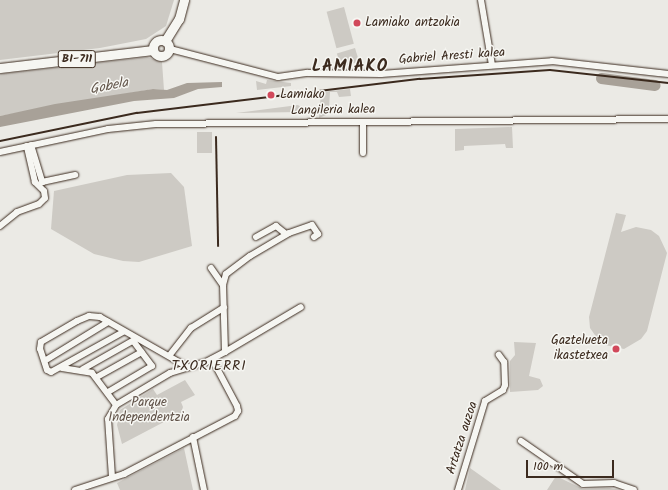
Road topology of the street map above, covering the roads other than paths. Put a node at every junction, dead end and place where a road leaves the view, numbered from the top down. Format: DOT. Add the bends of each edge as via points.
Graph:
graph roads {
  1 [pos="184,0"];
  2 [pos="481,0"];
  3 [pos="165,41"];
  4 [pos="153,50"];
  5 [pos="170,50"];
  6 [pos="492,65"];
  7 [pos="0,68"];
  8 [pos="668,74"];
  9 [pos="668,118"];
  10 [pos="363,122"];
  11 [pos="29,146"];
  12 [pos="0,152"];
  13 [pos="363,153"];
  14 [pos="75,176"];
  15 [pos="0,226"];
  16 [pos="286,234"];
  17 [pos="256,237"];
  18 [pos="314,237"];
  19 [pos="211,268"];
  20 [pos="223,285"];
  21 [pos="224,307"];
  22 [pos="301,307"];
  23 [pos="108,322"];
  24 [pos="123,332"];
  25 [pos="135,340"];
  26 [pos="142,352"];
  27 [pos="225,352"];
  28 [pos="499,355"];
  29 [pos="168,356"];
  30 [pos="212,359"];
  31 [pos="46,360"];
  32 [pos="186,366"];
  33 [pos="62,368"];
  34 [pos="83,369"];
  35 [pos="97,377"];
  36 [pos="108,392"];
  37 [pos="116,404"];
  38 [pos="193,437"];
  39 [pos="521,442"];
  40 [pos="112,477"];
  41 [pos="75,490"];
  42 [pos="204,490"];
  43 [pos="458,490"];
  44 [pos="634,490"];
  1 -- 3 [label="main road" via="179,19"];
  2 -- 6 [label="street"];
  3 -- 4 [label="main road" via="156,41"];
  3 -- 5 [label="main road"];
  4 -- 5 [label="main road" via="161,57"];
  4 -- 7 [label="main road, BI-711"];
  5 -- 6 [label="street, Gabriel Aresti kalea" via="278,77 308,73 381,74"];
  6 -- 8 [label="street, Gabriel Aresti kalea" via="576,62"];
  9 -- 10 [label="street, Langileria kalea"];
  10 -- 11 [label="street, Langileria kalea" via="156,124 108,129"];
  10 -- 13 [label="street"];
  11 -- 12 [label="street, Langileria kalea"];
  11 -- 14 [label="street" via="42,182"];
  11 -- 15 [label="street" via="35,182 44,191 45,198 41,203 17,212"];
  16 -- 17 [label="street" via="276,226"];
  16 -- 18 [label="street" via="312,225 318,234"];
  16 -- 20 [label="street" via="231,269"];
  19 -- 20 [label="street"];
  20 -- 21 [label="street"];
  21 -- 27 [label="street"];
  21 -- 29 [label="street" via="191,328"];
  22 -- 27 [label="street"];
  23 -- 24 [label="street"];
  23 -- 31 [label="street"];
  23 -- 31 [label="street" via="100,317 89,316 47,338 41,342 40,349"];
  24 -- 25 [label="street"];
  24 -- 33 [label="street"];
  25 -- 26 [label="street"];
  25 -- 29 [label="street"];
  25 -- 34 [label="street"];
  26 -- 35 [label="street"];
  26 -- 36 [label="street" via="152,363 150,368"];
  27 -- 30 [label="street"];
  28 -- 43 [label="street, Artatza auzoa" via="504,362 505,385 503,390 485,401"];
  29 -- 32 [label="street"];
  30 -- 32 [label="street"];
  30 -- 38 [label="street" via="238,411 235,416"];
  31 -- 33 [label="street" via="47,370 51,372"];
  32 -- 37 [label="street"];
  33 -- 34 [label="street"];
  34 -- 35 [label="street"];
  35 -- 36 [label="street"];
  36 -- 37 [label="street"];
  37 -- 40 [label="street" via="108,419"];
  38 -- 40 [label="street" via="124,474"];
  38 -- 42 [label="street"];
  39 -- 44 [label="street" via="583,484 614,483"];
  40 -- 41 [label="street"];
}
